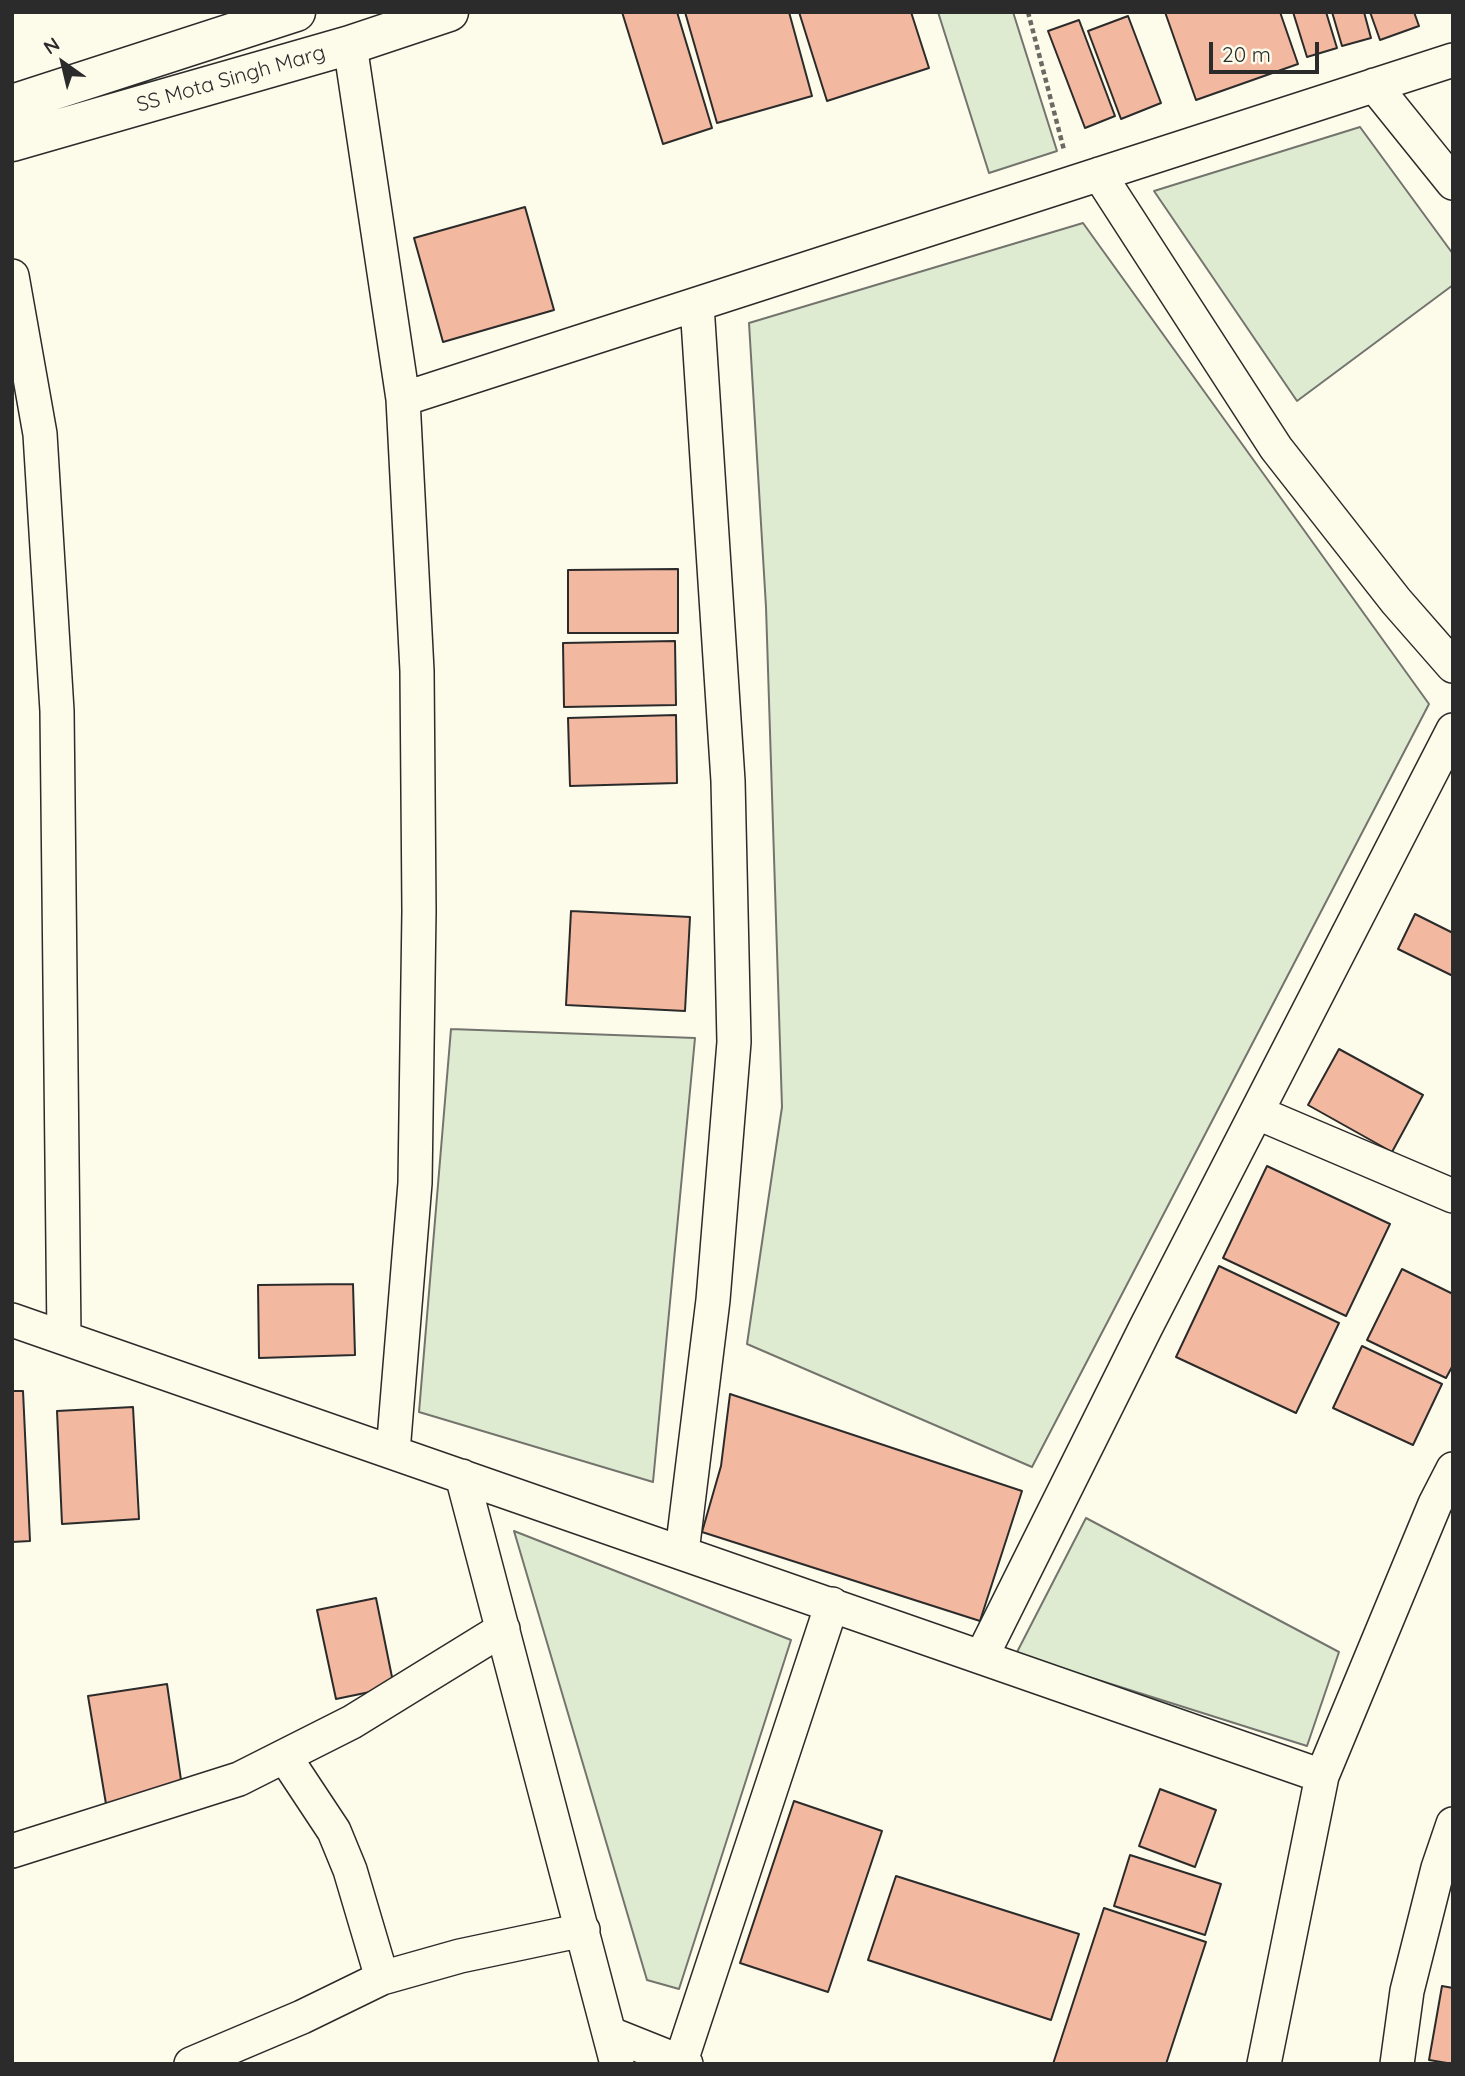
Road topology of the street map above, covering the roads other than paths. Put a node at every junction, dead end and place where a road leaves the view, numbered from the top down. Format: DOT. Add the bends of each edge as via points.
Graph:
graph roads {
  1 [pos="296,12"];
  2 [pos="449,12"];
  3 [pos="350,45"];
  4 [pos="1453,60"];
  5 [pos="1374,85"];
  6 [pos="12,104"];
  7 [pos="12,142"];
  8 [pos="1086,178"];
  9 [pos="1453,183"];
  10 [pos="12,276"];
  11 [pos="697,305"];
  12 [pos="403,399"];
  13 [pos="1453,666"];
  14 [pos="1453,730"];
  15 [pos="1258,1113"];
  16 [pos="1453,1196"];
  17 [pos="12,1320"];
  18 [pos="64,1338"];
  19 [pos="393,1452"];
  20 [pos="1453,1469"];
  21 [pos="462,1476"];
  22 [pos="682,1552"];
  23 [pos="832,1604"];
  24 [pos="503,1629"];
  25 [pos="982,1656"];
  26 [pos="285,1757"];
  27 [pos="1322,1776"];
  28 [pos="1453,1824"];
  29 [pos="12,1851"];
  30 [pos="583,1930"];
  31 [pos="382,1978"];
  32 [pos="614,2049"];
  33 [pos="684,2063"];
  34 [pos="191,2064"];
  35 [pos="1264,2064"];
  36 [pos="1397,2064"];
  1 -- 6 [label="street, SS Mota Singh Marg"];
  2 -- 3 [label="street, SS Mota Singh Marg"];
  3 -- 7 [label="street, SS Mota Singh Marg"];
  3 -- 12 [label="street"];
  4 -- 5 [label="street"];
  5 -- 8 [label="street"];
  5 -- 9 [label="street"];
  8 -- 11 [label="street"];
  8 -- 13 [label="street" via="1276,448"];
  10 -- 18 [label="street" via="40,434 57,711"];
  11 -- 12 [label="street"];
  11 -- 22 [label="street" via="728,781 734,1042 713,1300"];
  12 -- 19 [label="street" via="417,671 419,911 415,1183"];
  14 -- 15 [label="street"];
  15 -- 16 [label="street"];
  15 -- 25 [label="street"];
  17 -- 18 [label="street"];
  18 -- 19 [label="street"];
  19 -- 21 [label="street"];
  20 -- 27 [label="street"];
  21 -- 22 [label="street"];
  21 -- 24 [label="street"];
  22 -- 23 [label="street"];
  23 -- 25 [label="street"];
  23 -- 33 [label="street"];
  24 -- 26 [label="street" via="352,1722"];
  24 -- 30 [label="street"];
  25 -- 27 [label="street"];
  26 -- 29 [label="street" via="239,1779"];
  26 -- 31 [label="street" via="334,1831"];
  27 -- 35 [label="street"];
  28 -- 36 [label="street" via="1407,1991"];
  30 -- 31 [label="street" via="460,1955"];
  30 -- 32 [label="street"];
  31 -- 34 [label="street"];
  32 -- 33 [label="street"];
}
